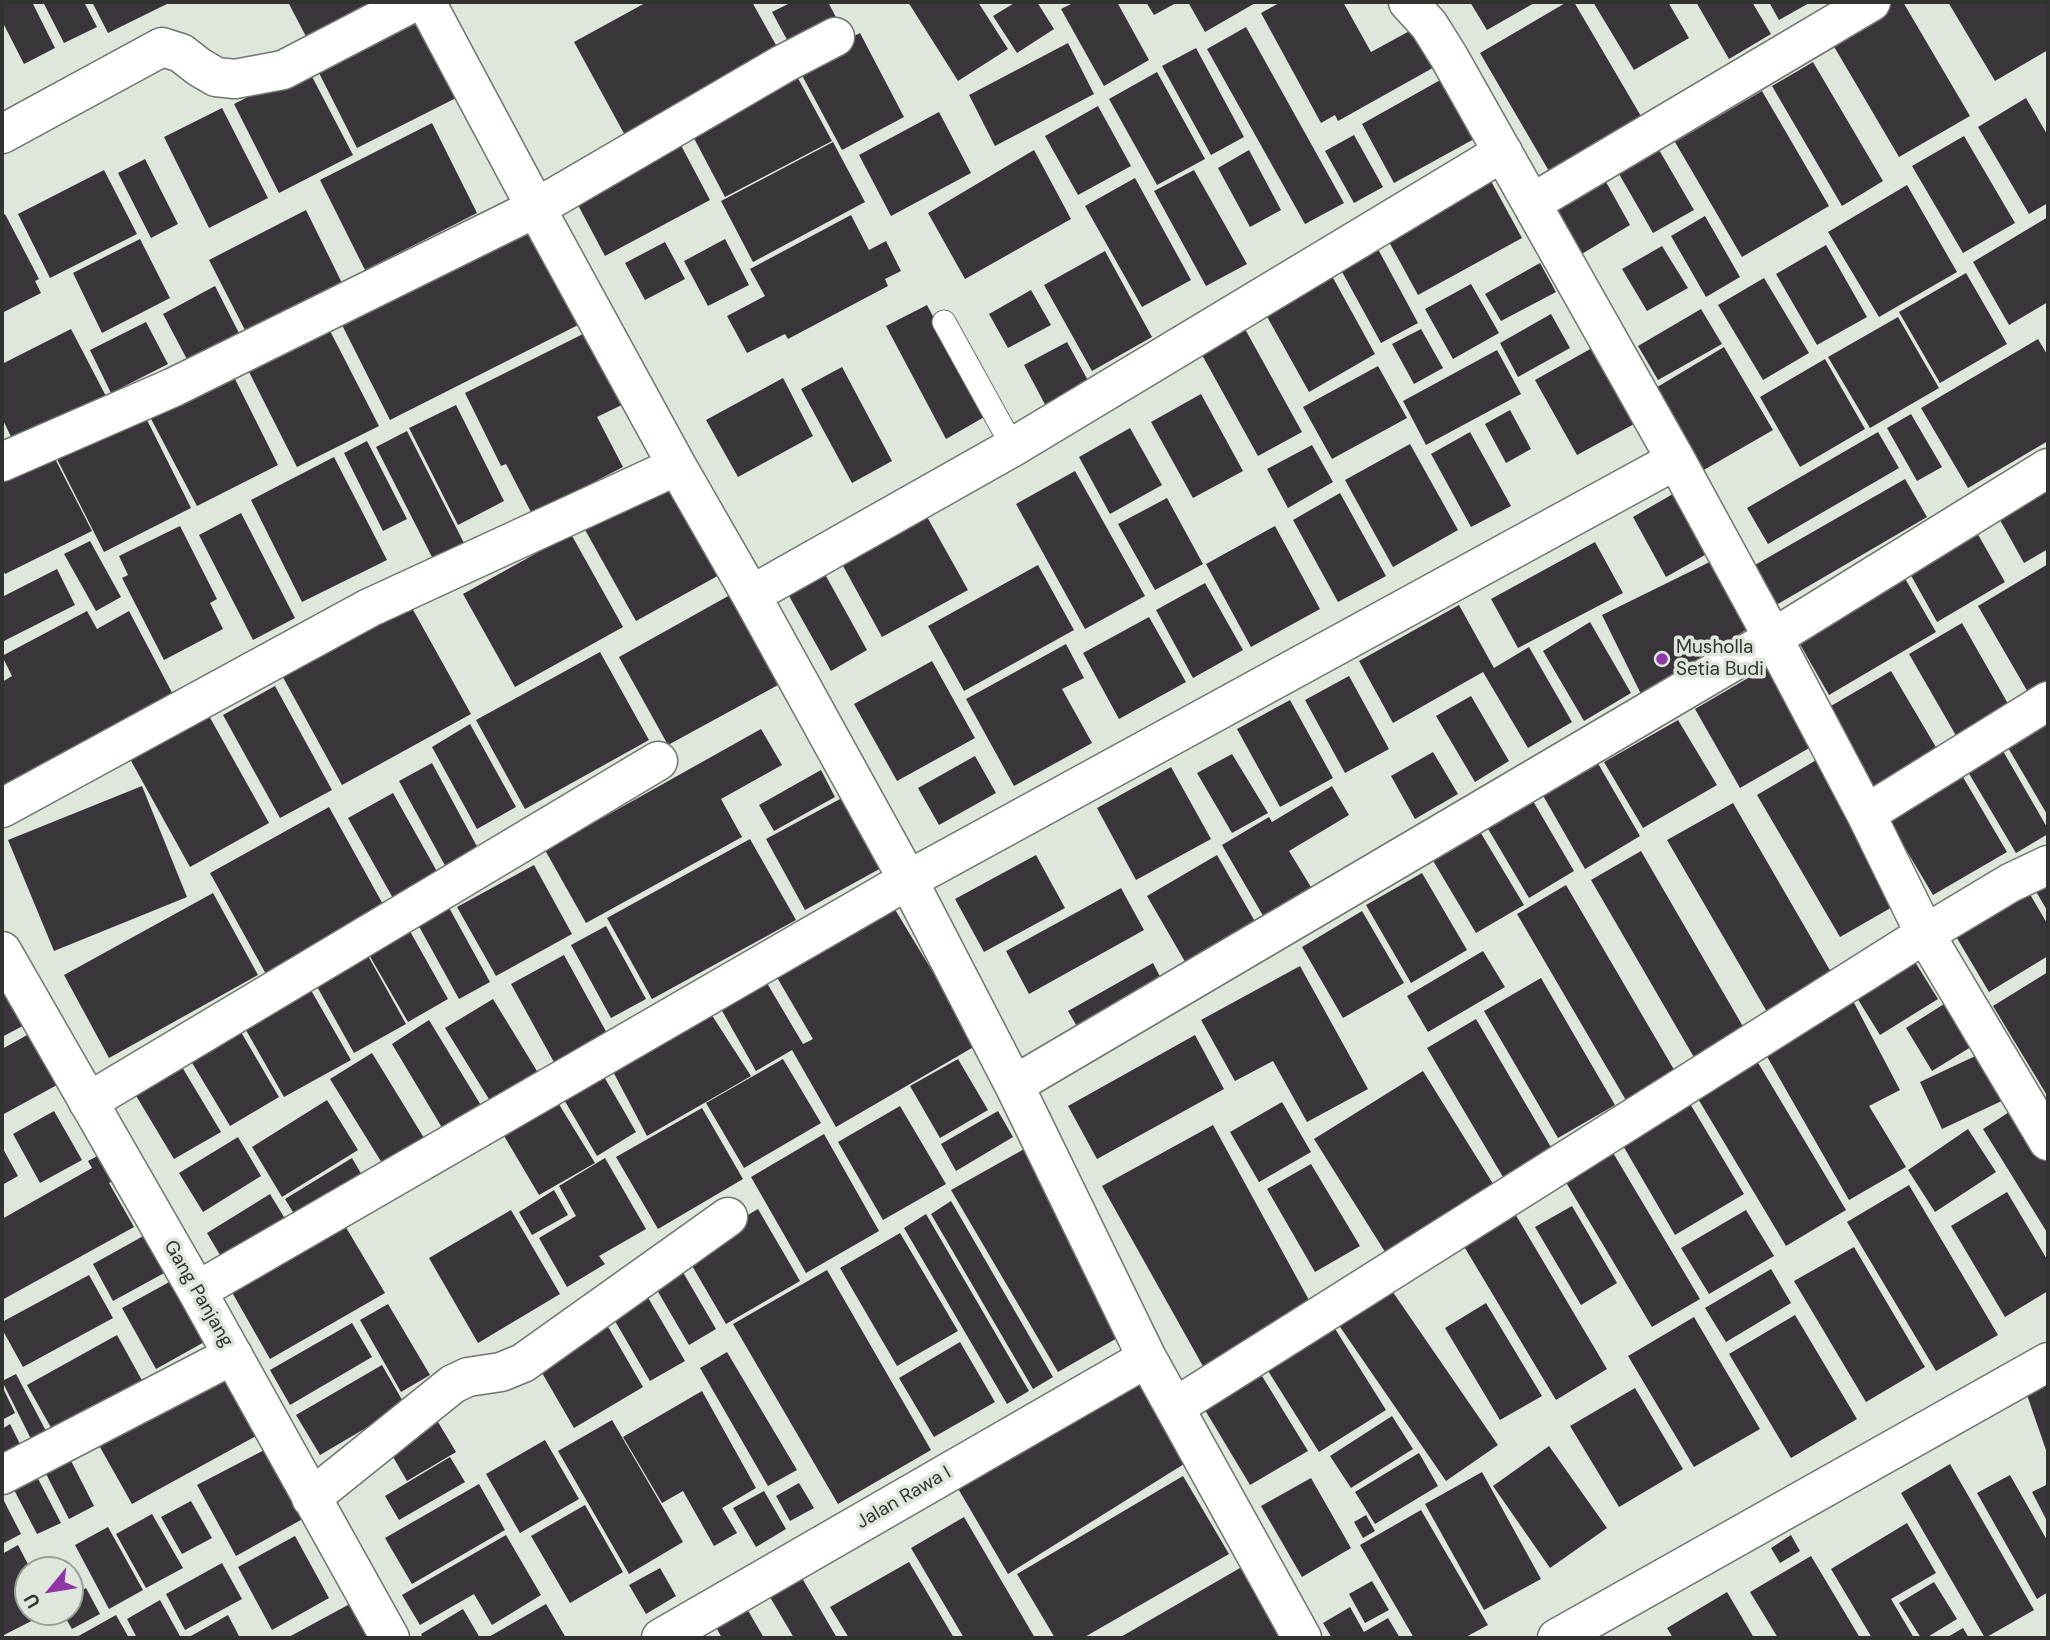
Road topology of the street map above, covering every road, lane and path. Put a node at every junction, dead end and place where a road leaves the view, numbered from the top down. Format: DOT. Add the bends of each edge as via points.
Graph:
graph roads {
  1 [pos="414,2"];
  2 [pos="426,2"];
  3 [pos="1408,2"];
  4 [pos="1871,2"];
  5 [pos="835,37"];
  6 [pos="2,134"];
  7 [pos="1503,152"];
  8 [pos="1532,203"];
  9 [pos="536,208"];
  10 [pos="944,323"];
  11 [pos="1013,447"];
  12 [pos="1676,460"];
  13 [pos="2,462"];
  14 [pos="677,466"];
  15 [pos="2048,468"];
  16 [pos="751,595"];
  17 [pos="1773,638"];
  18 [pos="2048,701"];
  19 [pos="658,761"];
  20 [pos="2,808"];
  21 [pos="1866,814"];
  22 [pos="2048,865"];
  23 [pos="908,880"];
  24 [pos="1925,933"];
  25 [pos="2,951"];
  26 [pos="1014,1085"];
  27 [pos="88,1101"];
  28 [pos="2048,1141"];
  29 [pos="728,1217"];
  30 [pos="197,1292"];
  31 [pos="233,1355"];
  32 [pos="1147,1358"];
  33 [pos="2048,1362"];
  34 [pos="1175,1406"];
  35 [pos="2,1475"];
  36 [pos="312,1498"];
  37 [pos="390,1638"];
  38 [pos="661,1638"];
  39 [pos="1301,1638"];
  40 [pos="1557,1638"];
  1 -- 6 [label="street" via="283,70 235,79 216,77 181,53 162,47"];
  2 -- 9 [label="street"];
  3 -- 7 [label="street" via="1429,25"];
  4 -- 8 [label="street"];
  5 -- 9 [label="street"];
  7 -- 8 [label="street"];
  7 -- 11 [label="street"];
  8 -- 12 [label="street"];
  9 -- 13 [label="street" via="174,387"];
  9 -- 14 [label="street"];
  10 -- 11 [label="lane"];
  11 -- 16 [label="street"];
  12 -- 17 [label="street"];
  12 -- 23 [label="street"];
  14 -- 16 [label="street"];
  14 -- 20 [label="street" via="369,608"];
  15 -- 17 [label="street"];
  16 -- 23 [label="street"];
  17 -- 21 [label="street"];
  17 -- 26 [label="street"];
  18 -- 21 [label="street"];
  19 -- 27 [label="street"];
  21 -- 24 [label="street"];
  22 -- 24 [label="street"];
  23 -- 26 [label="street"];
  23 -- 30 [label="street"];
  24 -- 28 [label="street"];
  24 -- 34 [label="street"];
  25 -- 27 [label="street, Gang Panjang"];
  26 -- 32 [label="street"];
  27 -- 30 [label="street, Gang Panjang"];
  29 -- 36 [label="street" via="523,1363 453,1384"];
  30 -- 31 [label="street, Gang Panjang"];
  31 -- 35 [label="street"];
  31 -- 36 [label="street, Gang Panjang"];
  32 -- 34 [label="street"];
  32 -- 38 [label="street, Jalan Rawa I"];
  33 -- 40 [label="street"];
  34 -- 39 [label="street"];
  36 -- 37 [label="street, Gang Panjang"];
}
